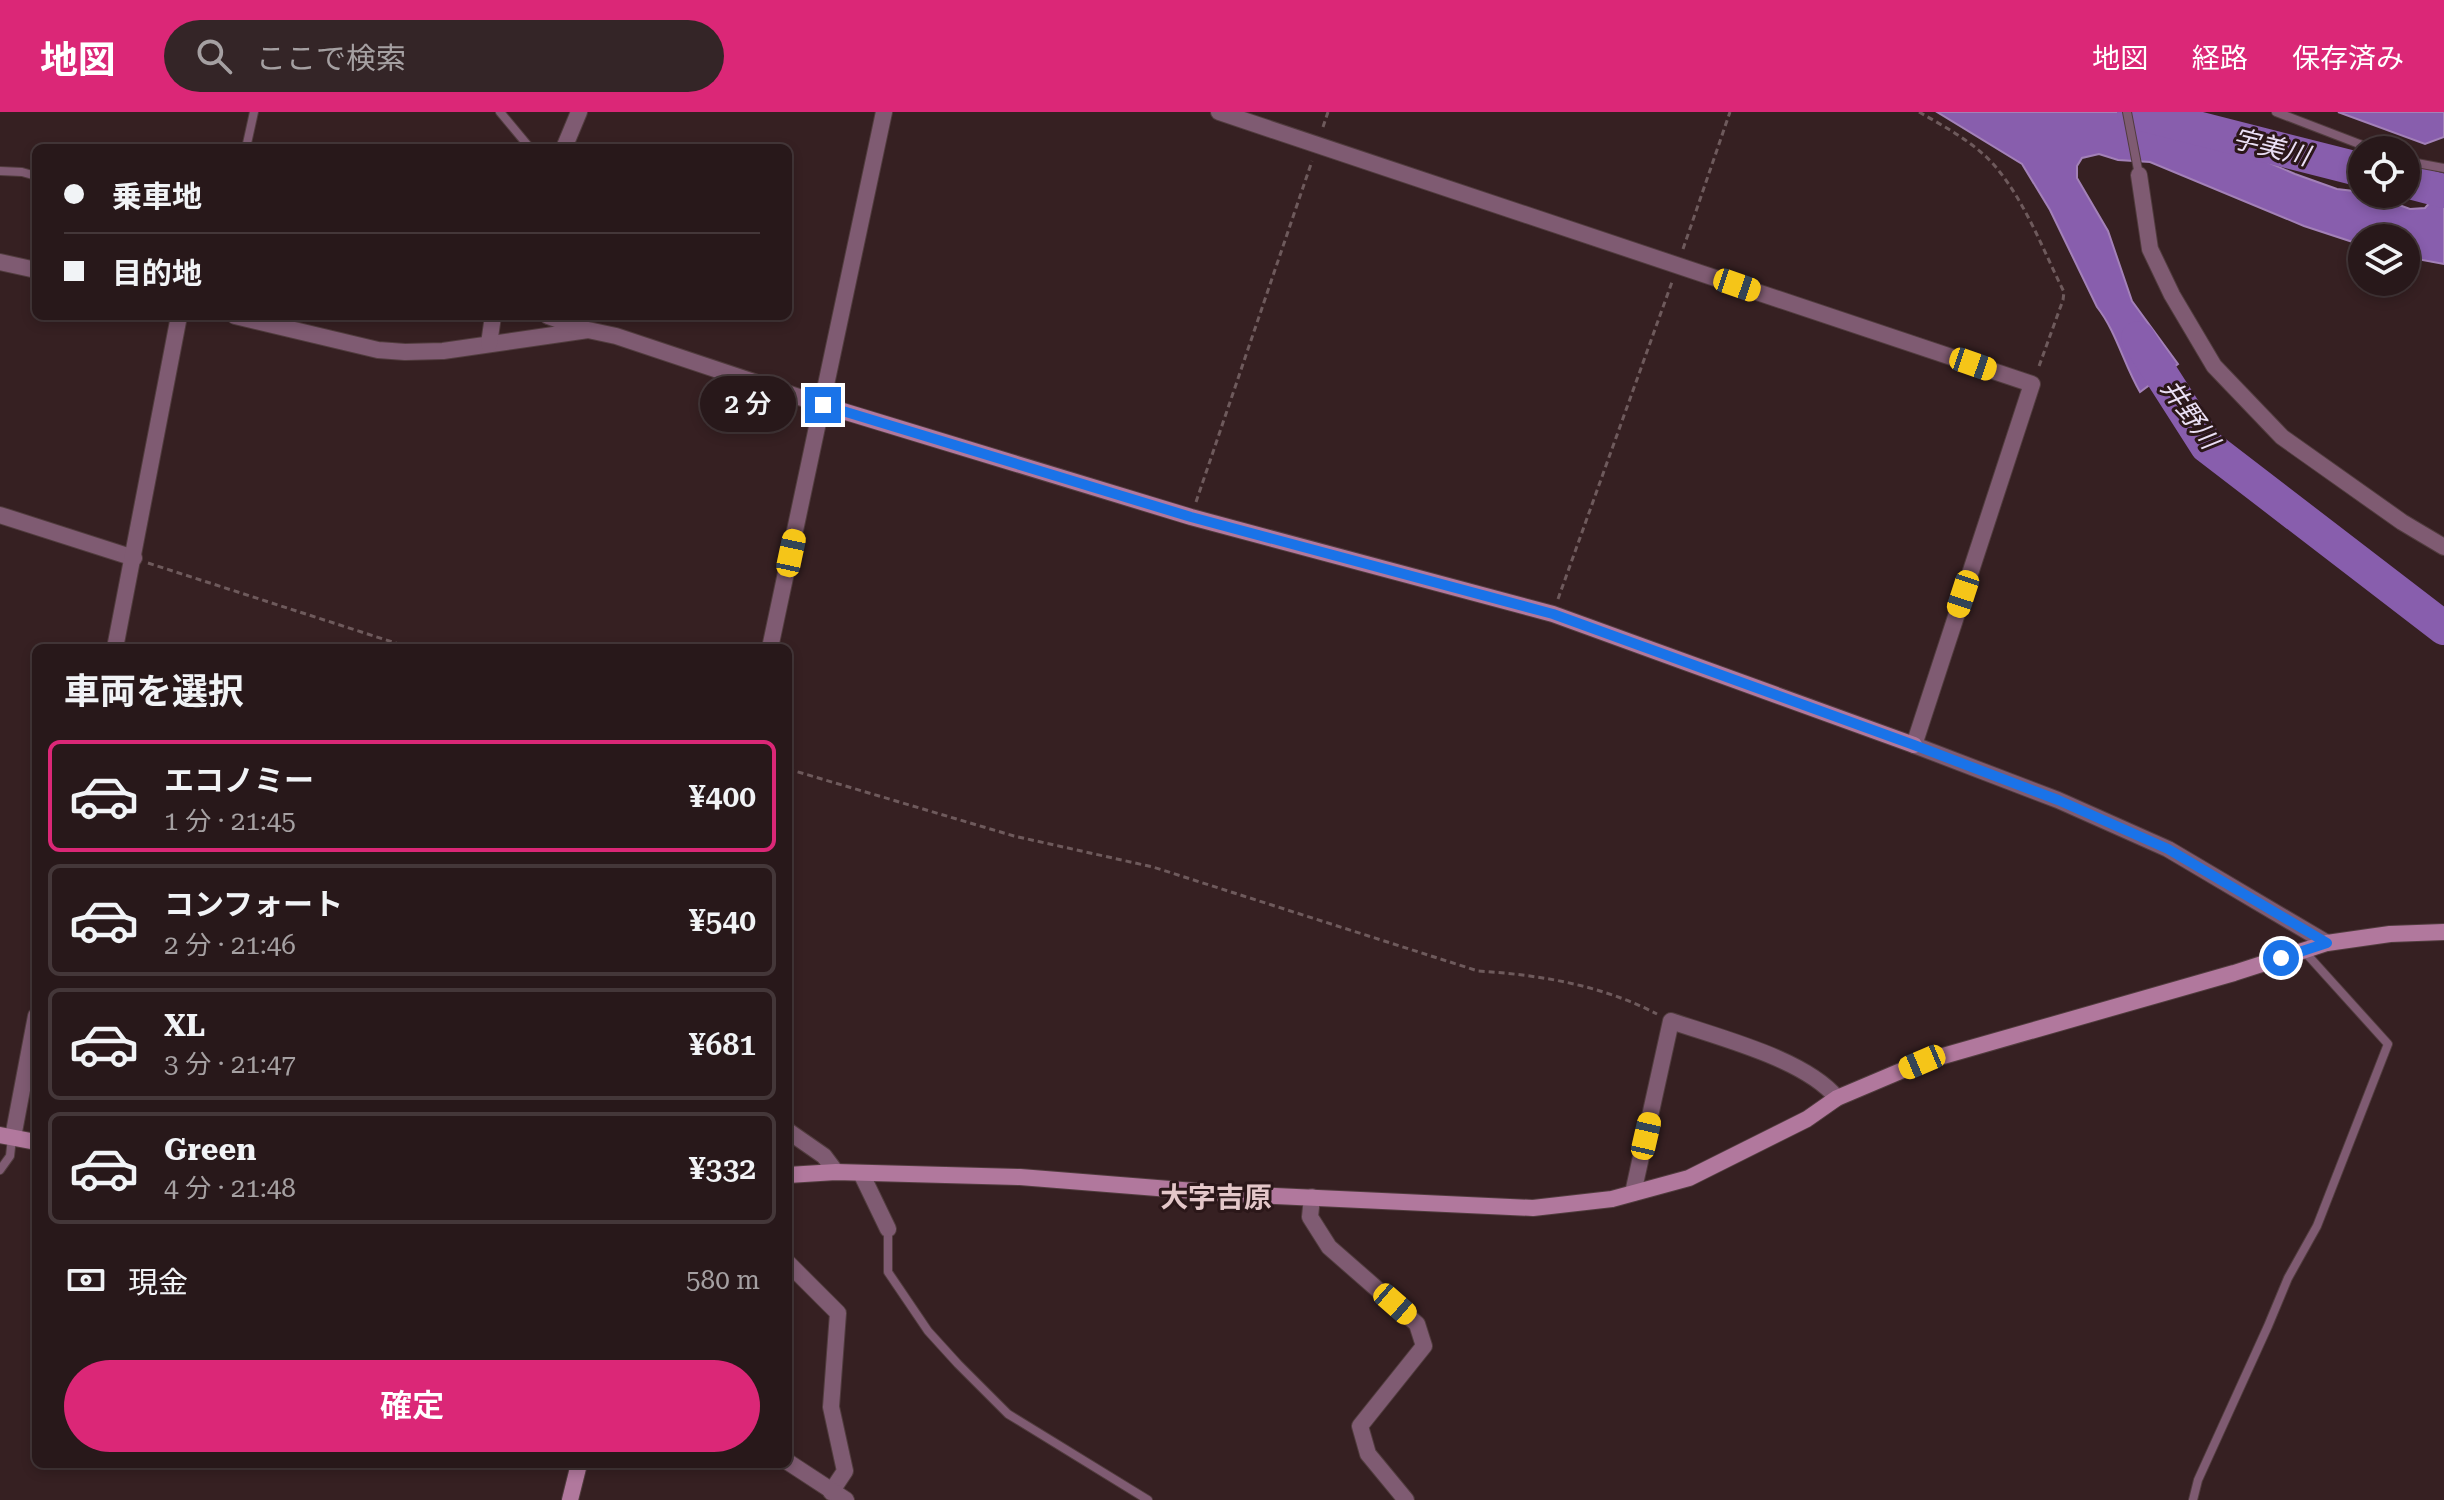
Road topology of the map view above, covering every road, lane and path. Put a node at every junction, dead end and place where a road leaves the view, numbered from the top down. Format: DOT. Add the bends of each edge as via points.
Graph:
graph roads {
  1 [pos="254,112"];
  2 [pos="500,112"];
  3 [pos="579,112"];
  4 [pos="884,112"];
  5 [pos="1219,112"];
  6 [pos="1730,112"];
  7 [pos="1919,112"];
  8 [pos="2127,112"];
  9 [pos="2276,112"];
  10 [pos="2348,140"];
  11 [pos="247,144"];
  12 [pos="527,144"];
  13 [pos="566,144"];
  14 [pos="1317,144"];
  15 [pos="2420,164"];
  16 [pos="2444,168"];
  17 [pos="0,171"];
  18 [pos="32,175"];
  19 [pos="2139,175"];
  20 [pos="0,263"];
  21 [pos="1678,265"];
  22 [pos="32,269"];
  23 [pos="178,320"];
  24 [pos="252,320"];
  25 [pos="492,320"];
  26 [pos="559,320"];
  27 [pos="588,330"];
  28 [pos="489,344"];
  29 [pos="2032,384"];
  30 [pos="823,405"];
  31 [pos="0,515"];
  32 [pos="1191,517"];
  33 [pos="2444,547"];
  34 [pos="134,558"];
  35 [pos="1553,614"];
  36 [pos="116,644"];
  37 [pos="399,644"];
  38 [pos="771,644"];
  39 [pos="1914,745"];
  40 [pos="792,770"];
  41 [pos="2444,932"];
  42 [pos="2327,943"];
  43 [pos="2304,951"];
  44 [pos="1671,1021"];
  45 [pos="32,1032"];
  46 [pos="1837,1098"];
  47 [pos="792,1134"];
  48 [pos="6,1136"];
  49 [pos="32,1141"];
  50 [pos="0,1170"];
  51 [pos="836,1172"];
  52 [pos="861,1173"];
  53 [pos="792,1175"];
  54 [pos="1633,1193"];
  55 [pos="1312,1197"];
  56 [pos="888,1229"];
  57 [pos="792,1267"];
  58 [pos="792,1465"];
  59 [pos="578,1468"];
  60 [pos="837,1497"];
  61 [pos="570,1500"];
  62 [pos="1148,1500"];
  63 [pos="1406,1500"];
  64 [pos="2193,1500"];
  1 -- 11 [label="lane"];
  2 -- 12 [label="lane"];
  3 -- 13 [label="street"];
  4 -- 30 [label="street"];
  5 -- 14 [label="street"];
  6 -- 21 [label="path"];
  7 -- 29 [label="path" via="1999,170 2064,292"];
  8 -- 19 [label="lane"];
  9 -- 10 [label="lane"];
  14 -- 21 [label="street"];
  14 -- 32 [label="path"];
  15 -- 16 [label="lane"];
  17 -- 18 [label="lane"];
  19 -- 33 [label="street" via="2150,249 2214,366 2282,437"];
  20 -- 22 [label="street"];
  21 -- 29 [label="street"];
  21 -- 35 [label="path"];
  23 -- 34 [label="street"];
  24 -- 28 [label="street" via="378,350 443,351"];
  25 -- 28 [label="street"];
  26 -- 27 [label="street"];
  27 -- 28 [label="street"];
  27 -- 30 [label="street"];
  29 -- 39 [label="street"];
  30 -- 32 [label="street"];
  30 -- 38 [label="street"];
  31 -- 34 [label="street"];
  32 -- 35 [label="street"];
  34 -- 36 [label="street"];
  34 -- 37 [label="path"];
  35 -- 39 [label="street"];
  39 -- 42 [label="street" via="2168,849"];
  40 -- 44 [label="path" via="1014,836 1153,867 1478,971 1580,984 1635,1002"];
  41 -- 42 [label="street"];
  42 -- 43 [label="street"];
  43 -- 46 [label="street" via="1936,1058"];
  43 -- 64 [label="lane" via="2388,1044 2317,1226 2288,1278"];
  44 -- 46 [label="street" via="1795,1065"];
  44 -- 54 [label="street"];
  45 -- 48 [label="street"];
  46 -- 54 [label="street" via="1807,1119 1689,1178"];
  47 -- 51 [label="street" via="824,1156"];
  48 -- 49 [label="street"];
  48 -- 50 [label="lane" via="10,1156"];
  51 -- 52 [label="street"];
  51 -- 53 [label="street"];
  52 -- 55 [label="street" via="1020,1177"];
  52 -- 56 [label="street"];
  54 -- 55 [label="street" via="1533,1208"];
  55 -- 63 [label="street" via="1310,1217 1329,1247 1417,1324 1424,1346 1360,1426 1368,1454"];
  56 -- 62 [label="lane" via="888,1272 958,1364 1008,1414"];
  57 -- 60 [label="street" via="838,1313 831,1407 845,1471"];
  58 -- 60 [label="street"];
  59 -- 61 [label="street"];
}
